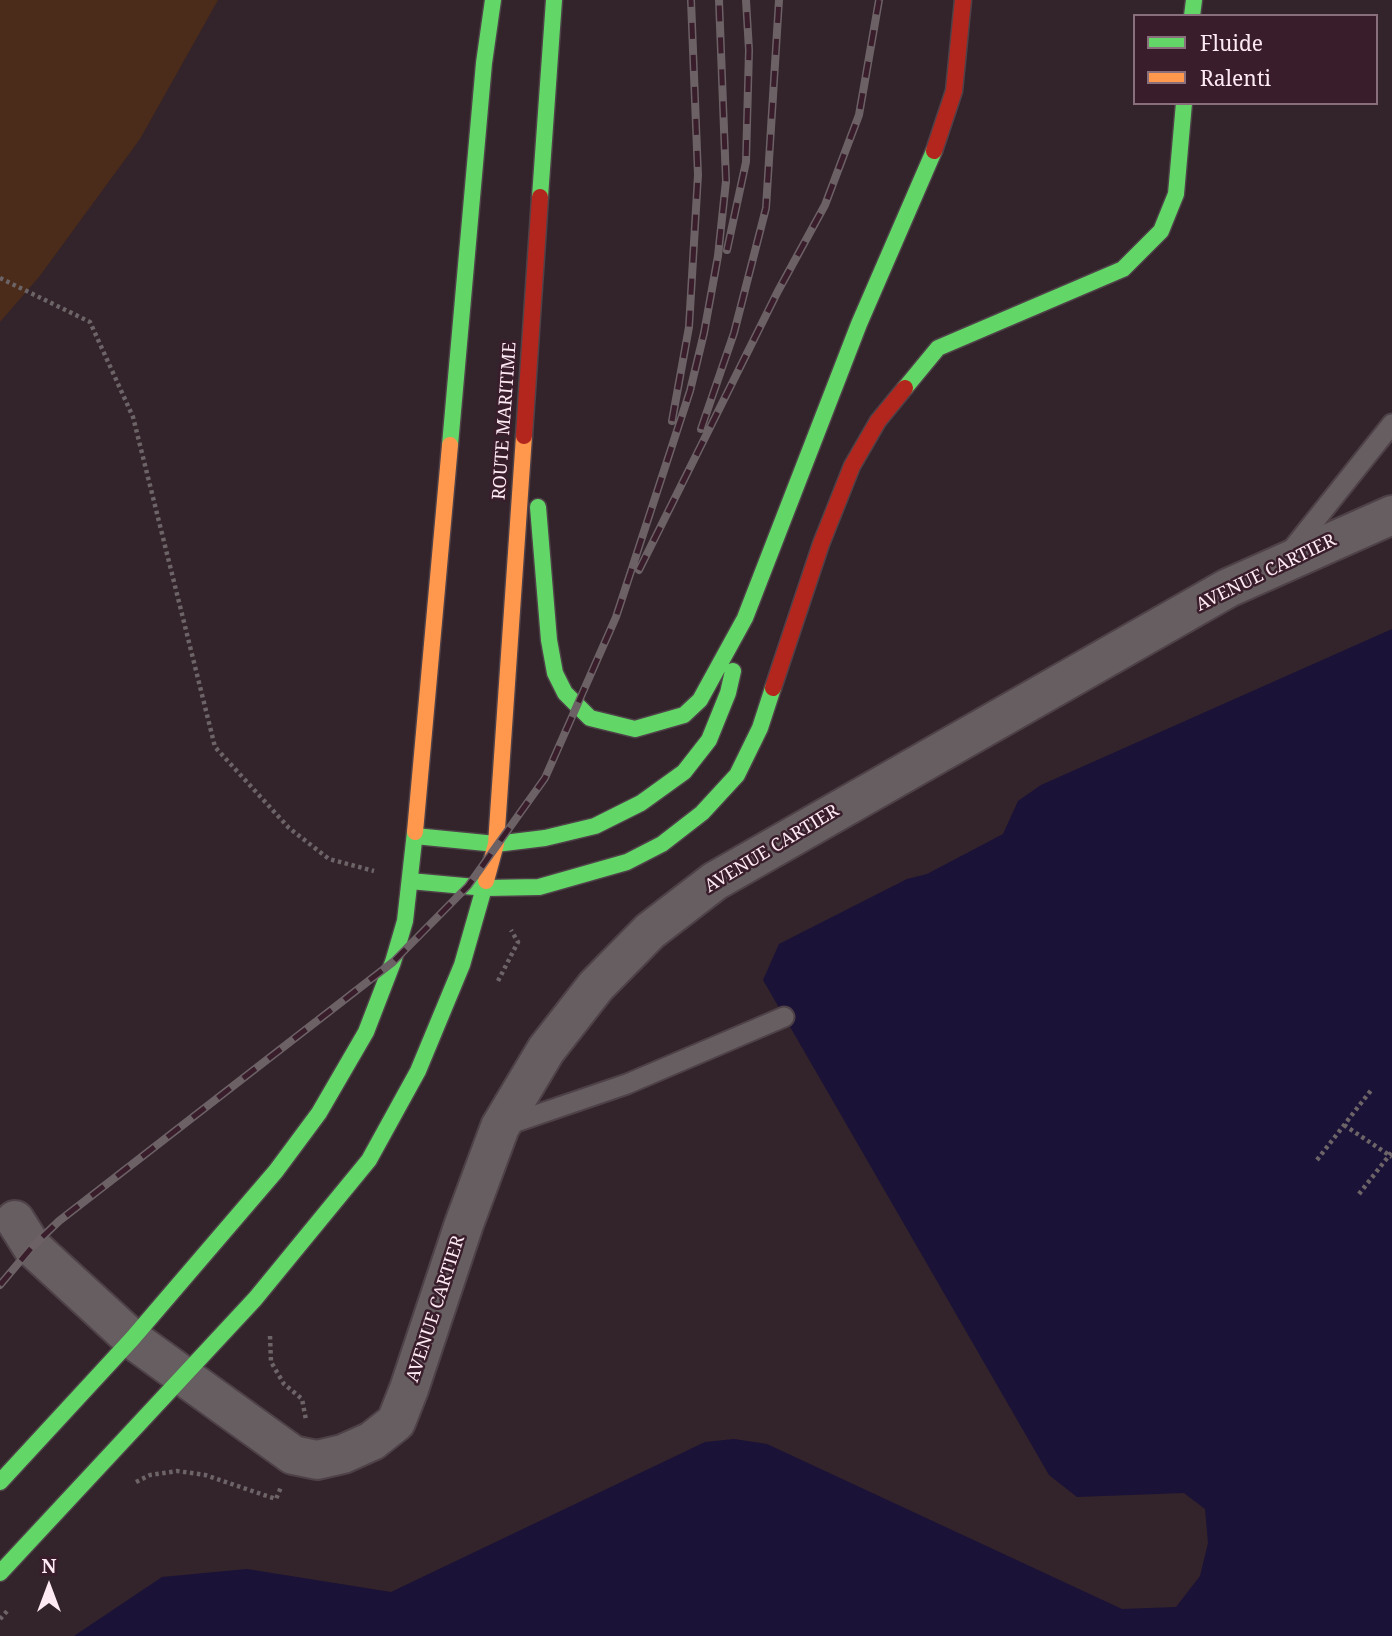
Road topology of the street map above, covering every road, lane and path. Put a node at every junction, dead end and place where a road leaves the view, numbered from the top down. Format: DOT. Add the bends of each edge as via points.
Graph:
graph roads {
  1 [pos="494,0"];
  2 [pos="554,0"];
  3 [pos="963,0"];
  4 [pos="1184,105"];
  5 [pos="0,278"];
  6 [pos="528,370"];
  7 [pos="1392,424"];
  8 [pos="1392,515"];
  9 [pos="1280,565"];
  10 [pos="745,618"];
  11 [pos="415,836"];
  12 [pos="496,844"];
  13 [pos="410,881"];
  14 [pos="486,888"];
  15 [pos="784,1017"];
  16 [pos="1372,1089"];
  17 [pos="1344,1125"];
  18 [pos="500,1127"];
  19 [pos="1392,1155"];
  20 [pos="1317,1160"];
  21 [pos="1359,1194"];
  22 [pos="15,1220"];
  23 [pos="132,1339"];
  24 [pos="181,1376"];
  25 [pos="0,1482"];
  26 [pos="0,1573"];
  1 -- 11 [label="main road" via="484,63"];
  2 -- 6 [label="main road, ROUTE MARITIME"];
  3 -- 10 [label="main road" via="954,92 944,128 859,324"];
  4 -- 14 [label="main road" via="1176,194 1161,231 1123,269 938,348 878,421 852,466 760,728 737,775 702,813 662,844 627,862 540,887"];
  5 -- 13 [label="path" via="90,322 133,418 215,747 289,828 329,859"];
  6 -- 10 [label="main road" via="549,640 555,673 565,693 590,718 635,729 684,715 700,699"];
  6 -- 12 [label="main road, ROUTE MARITIME"];
  7 -- 9 [label="lane"];
  8 -- 9 [label="street, AVENUE CARTIER"];
  9 -- 18 [label="street, AVENUE CARTIER" via="1228,588 715,881 650,931 596,986 547,1050"];
  10 -- 12 [label="main road" via="728,693 709,740 684,772 641,803 595,826"];
  11 -- 12 [label="main road"];
  11 -- 13 [label="main road"];
  12 -- 14 [label="main road"];
  13 -- 14 [label="main road"];
  13 -- 23 [label="main road" via="393,962 366,1032 341,1077 276,1171"];
  14 -- 24 [label="main road" via="462,965 418,1071 369,1160 255,1298"];
  15 -- 18 [label="lane" via="627,1084"];
  16 -- 20 [label="path"];
  17 -- 19 [label="path"];
  18 -- 24 [label="street, AVENUE CARTIER" via="410,1389 396,1422 372,1441 317,1460 293,1455"];
  19 -- 21 [label="path"];
  22 -- 23 [label="street, AVENUE CARTIER" via="32,1247"];
  23 -- 24 [label="street, AVENUE CARTIER"];
  23 -- 25 [label="main road"];
  24 -- 26 [label="main road"];
}
